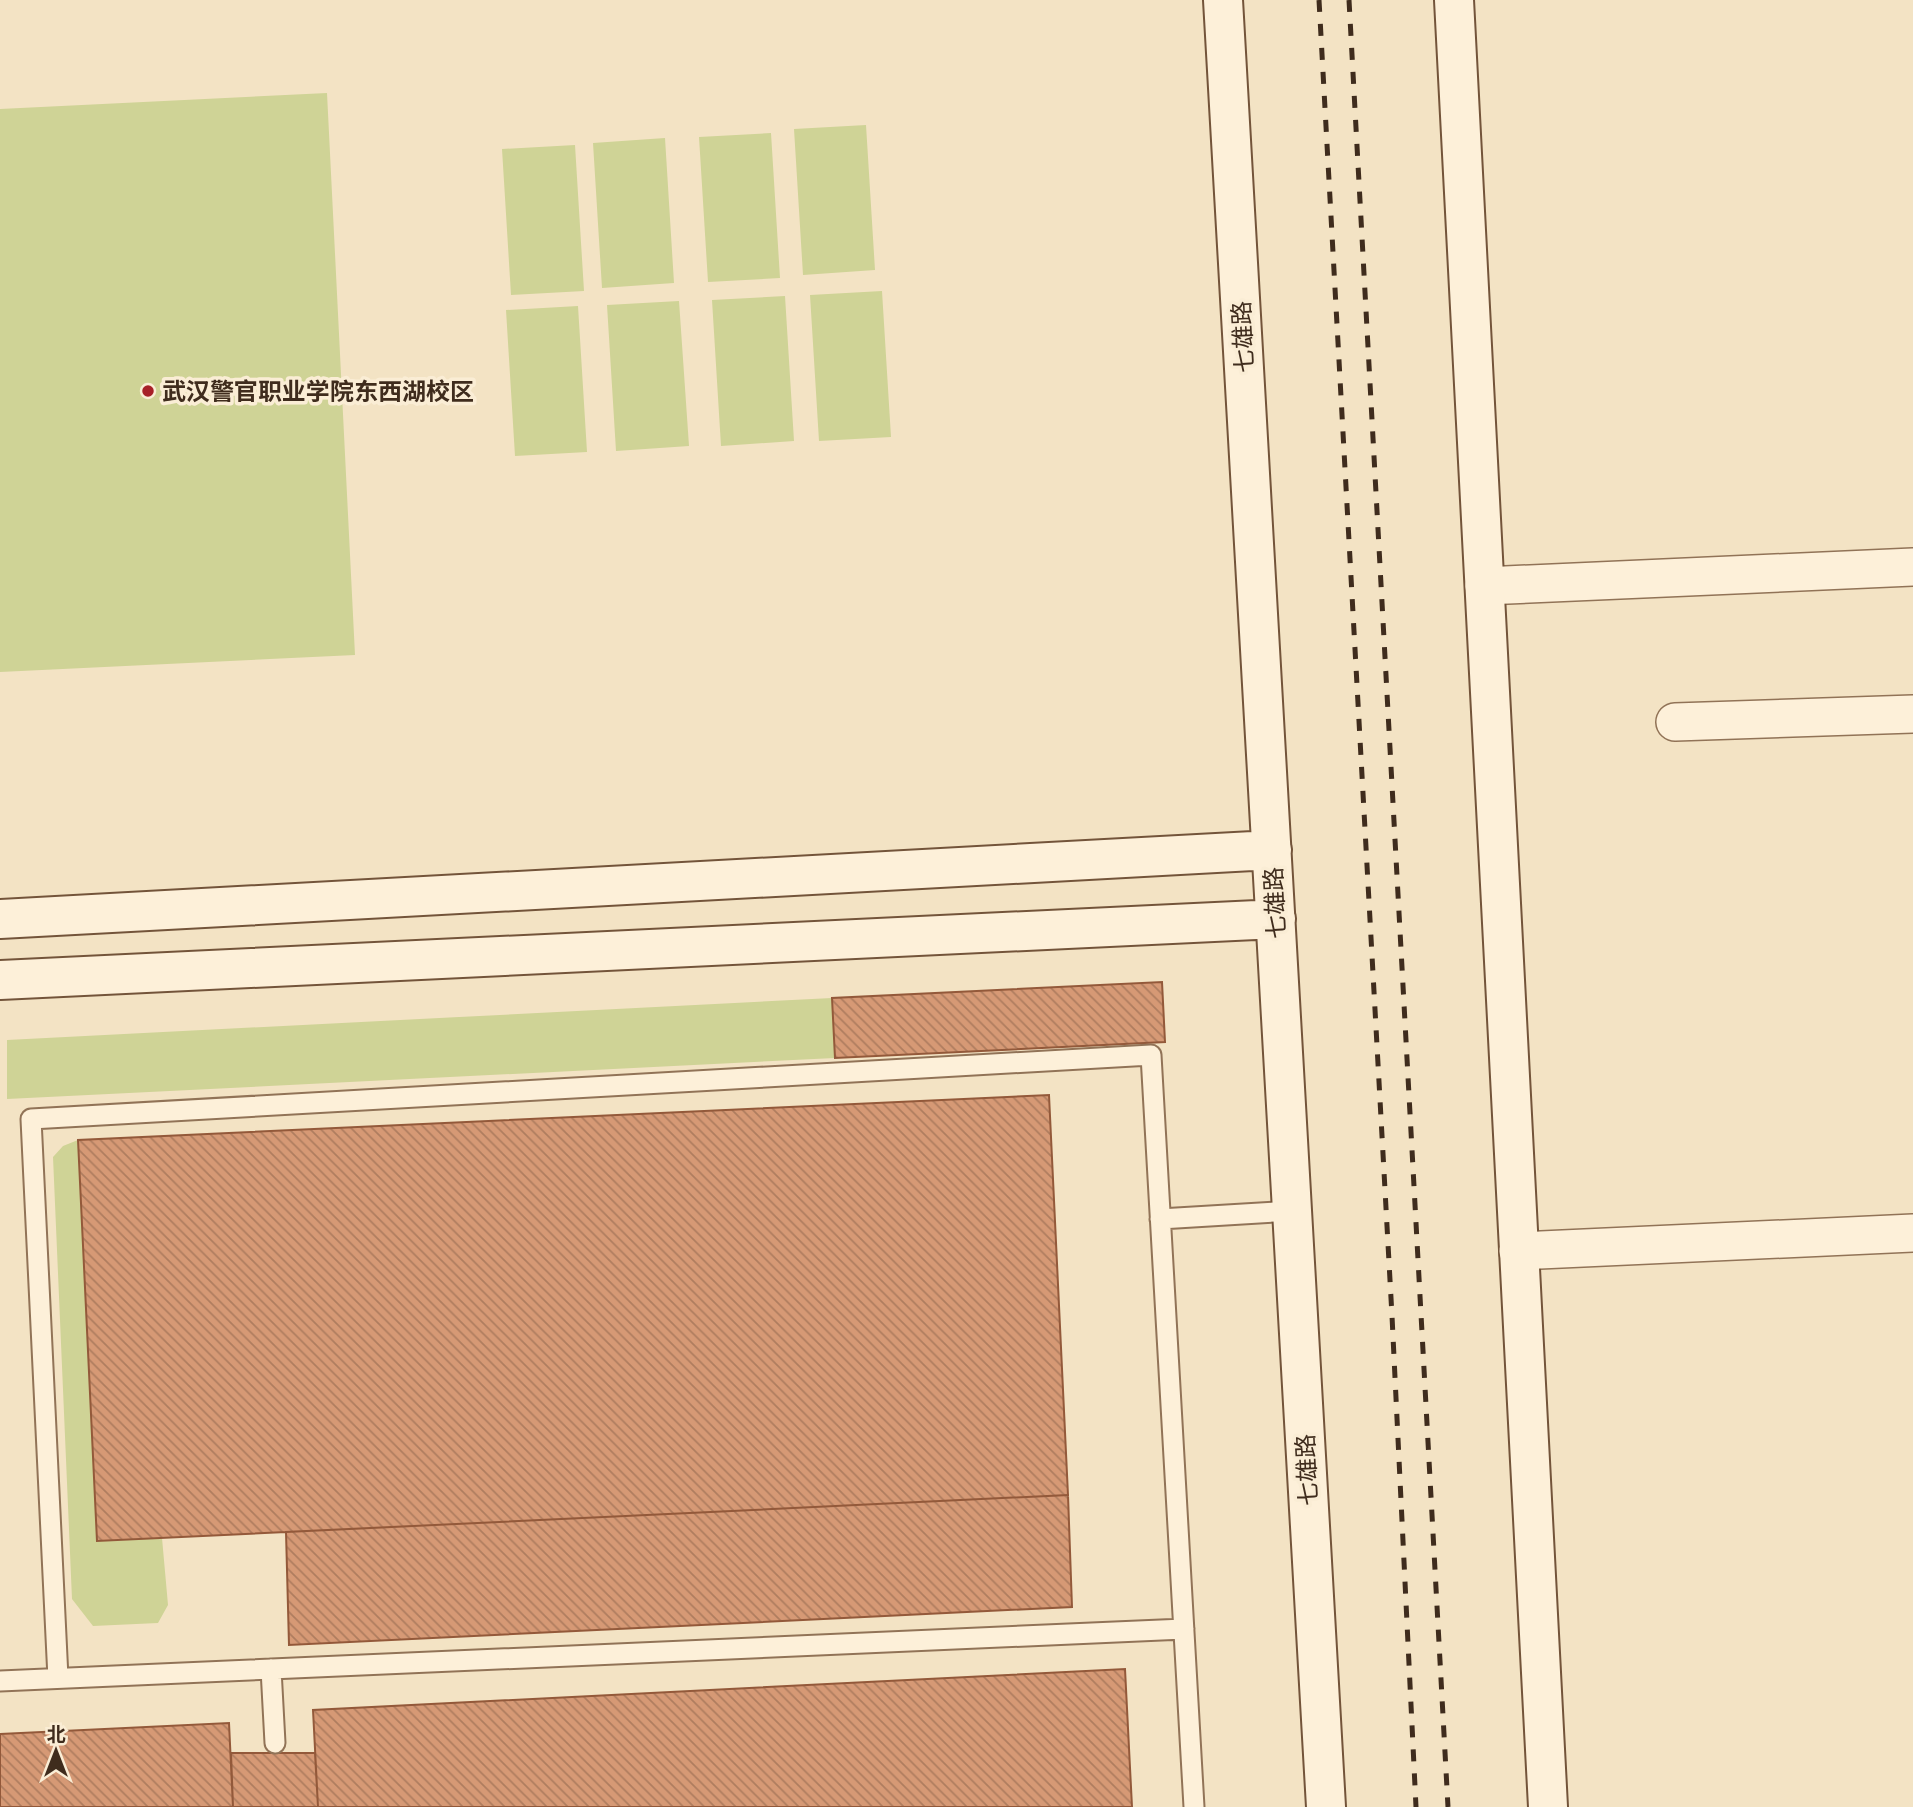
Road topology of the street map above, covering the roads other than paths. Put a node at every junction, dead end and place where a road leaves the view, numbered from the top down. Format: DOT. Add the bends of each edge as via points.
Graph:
graph roads {
  1 [pos="1223,0"];
  2 [pos="1454,0"];
  3 [pos="1913,567"];
  4 [pos="1484,586"];
  5 [pos="1913,713"];
  6 [pos="1675,722"];
  7 [pos="1272,850"];
  8 [pos="0,919"];
  9 [pos="1276,919"];
  10 [pos="0,980"];
  11 [pos="1292,1211"];
  12 [pos="1160,1219"];
  13 [pos="1913,1233"];
  14 [pos="1518,1251"];
  15 [pos="1184,1629"];
  16 [pos="271,1669"];
  17 [pos="58,1678"];
  18 [pos="0,1681"];
  19 [pos="275,1743"];
  20 [pos="1194,1807"];
  21 [pos="1326,1807"];
  22 [pos="1548,1807"];
  1 -- 7 [label="street, 七雄路"];
  2 -- 4 [label="street"];
  3 -- 4 [label="street"];
  4 -- 14 [label="street"];
  5 -- 6 [label="street"];
  7 -- 8 [label="street"];
  7 -- 9 [label="street, 七雄路"];
  9 -- 10 [label="street"];
  9 -- 11 [label="street, 七雄路"];
  11 -- 12 [label="lane"];
  11 -- 21 [label="street, 七雄路"];
  12 -- 15 [label="lane"];
  12 -- 17 [label="lane" via="1151,1055 31,1119"];
  13 -- 14 [label="street"];
  14 -- 22 [label="street"];
  15 -- 16 [label="lane"];
  15 -- 20 [label="lane"];
  16 -- 17 [label="lane"];
  16 -- 19 [label="lane"];
  17 -- 18 [label="lane"];
}
